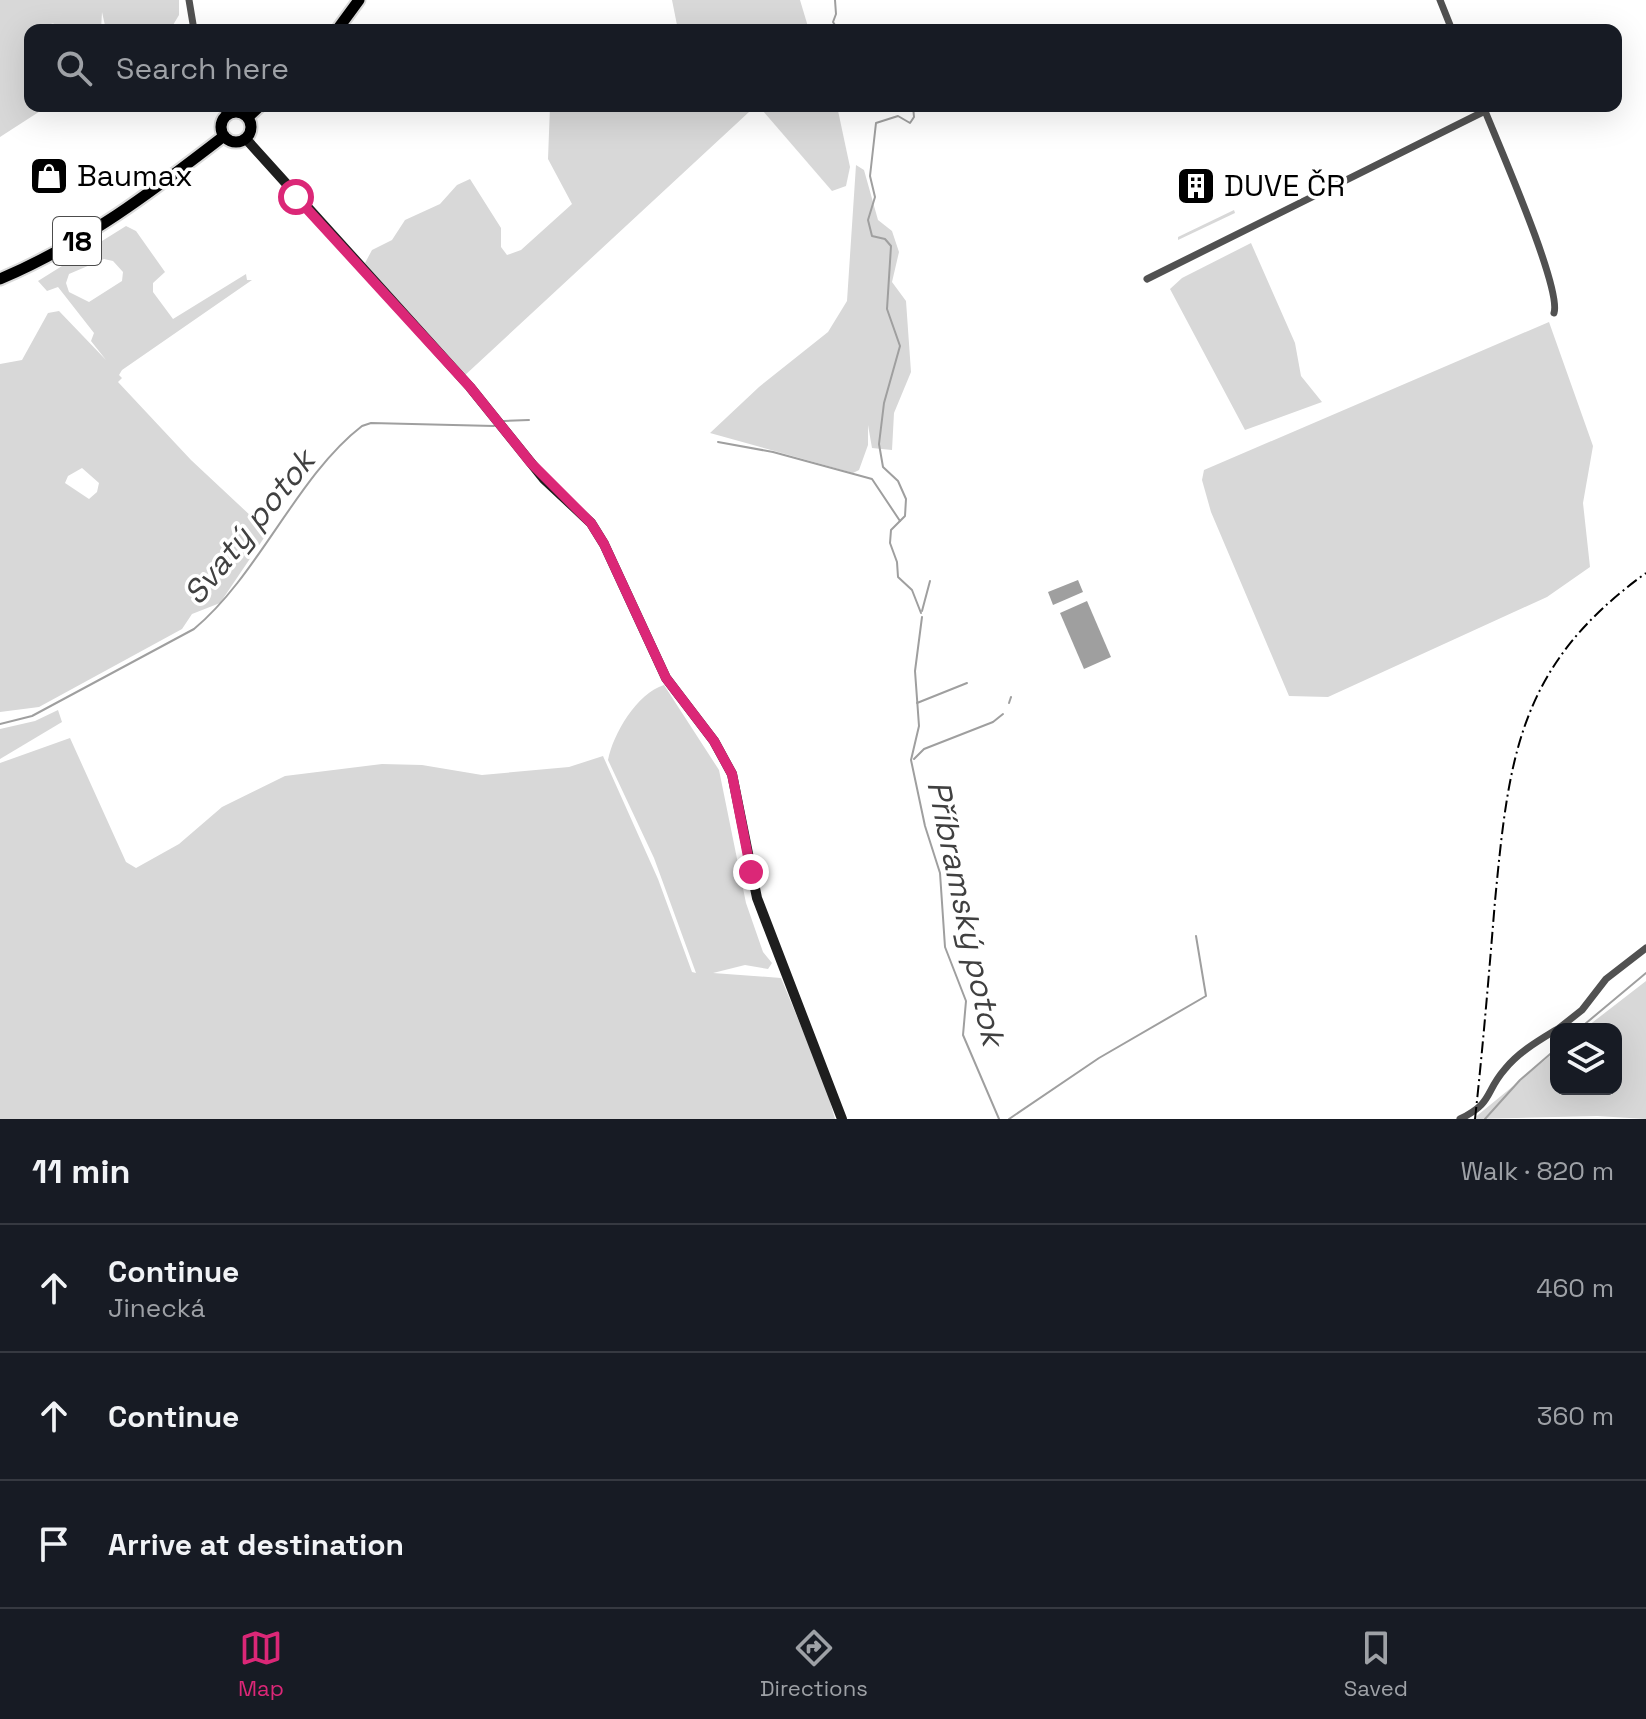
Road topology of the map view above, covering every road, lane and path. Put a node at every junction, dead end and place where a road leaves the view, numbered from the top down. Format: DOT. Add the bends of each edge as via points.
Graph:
graph roads {
  1 [pos="189,0"];
  2 [pos="359,0"];
  3 [pos="1440,0"];
  4 [pos="193,24"];
  5 [pos="341,24"];
  6 [pos="1450,24"];
  7 [pos="224,112"];
  8 [pos="236,112"];
  9 [pos="253,112"];
  10 [pos="1476,112"];
  11 [pos="1486,112"];
  12 [pos="248,117"];
  13 [pos="224,136"];
  14 [pos="246,139"];
  15 [pos="0,279"];
  16 [pos="1147,279"];
  17 [pos="1554,313"];
  18 [pos="1646,948"];
  19 [pos="1566,1023"];
  20 [pos="1550,1035"];
  21 [pos="842,1119"];
  22 [pos="1460,1119"];
  1 -- 4 [label="street"];
  2 -- 5 [label="main road"];
  3 -- 6 [label="street"];
  7 -- 13 [label="main road"];
  8 -- 12 [label="main road"];
  9 -- 12 [label="main road"];
  10 -- 16 [label="street"];
  11 -- 17 [label="street" via="1547,271"];
  12 -- 14 [label="main road" via="251,130"];
  13 -- 14 [label="main road" via="232,142"];
  13 -- 15 [label="main road, 18" via="113,219"];
  14 -- 21 [label="main road" via="470,387 537,471 591,523 604,544 666,678 732,774 757,898"];
  18 -- 19 [label="street" via="1606,979"];
  20 -- 22 [label="street" via="1503,1070 1485,1104"];
}
